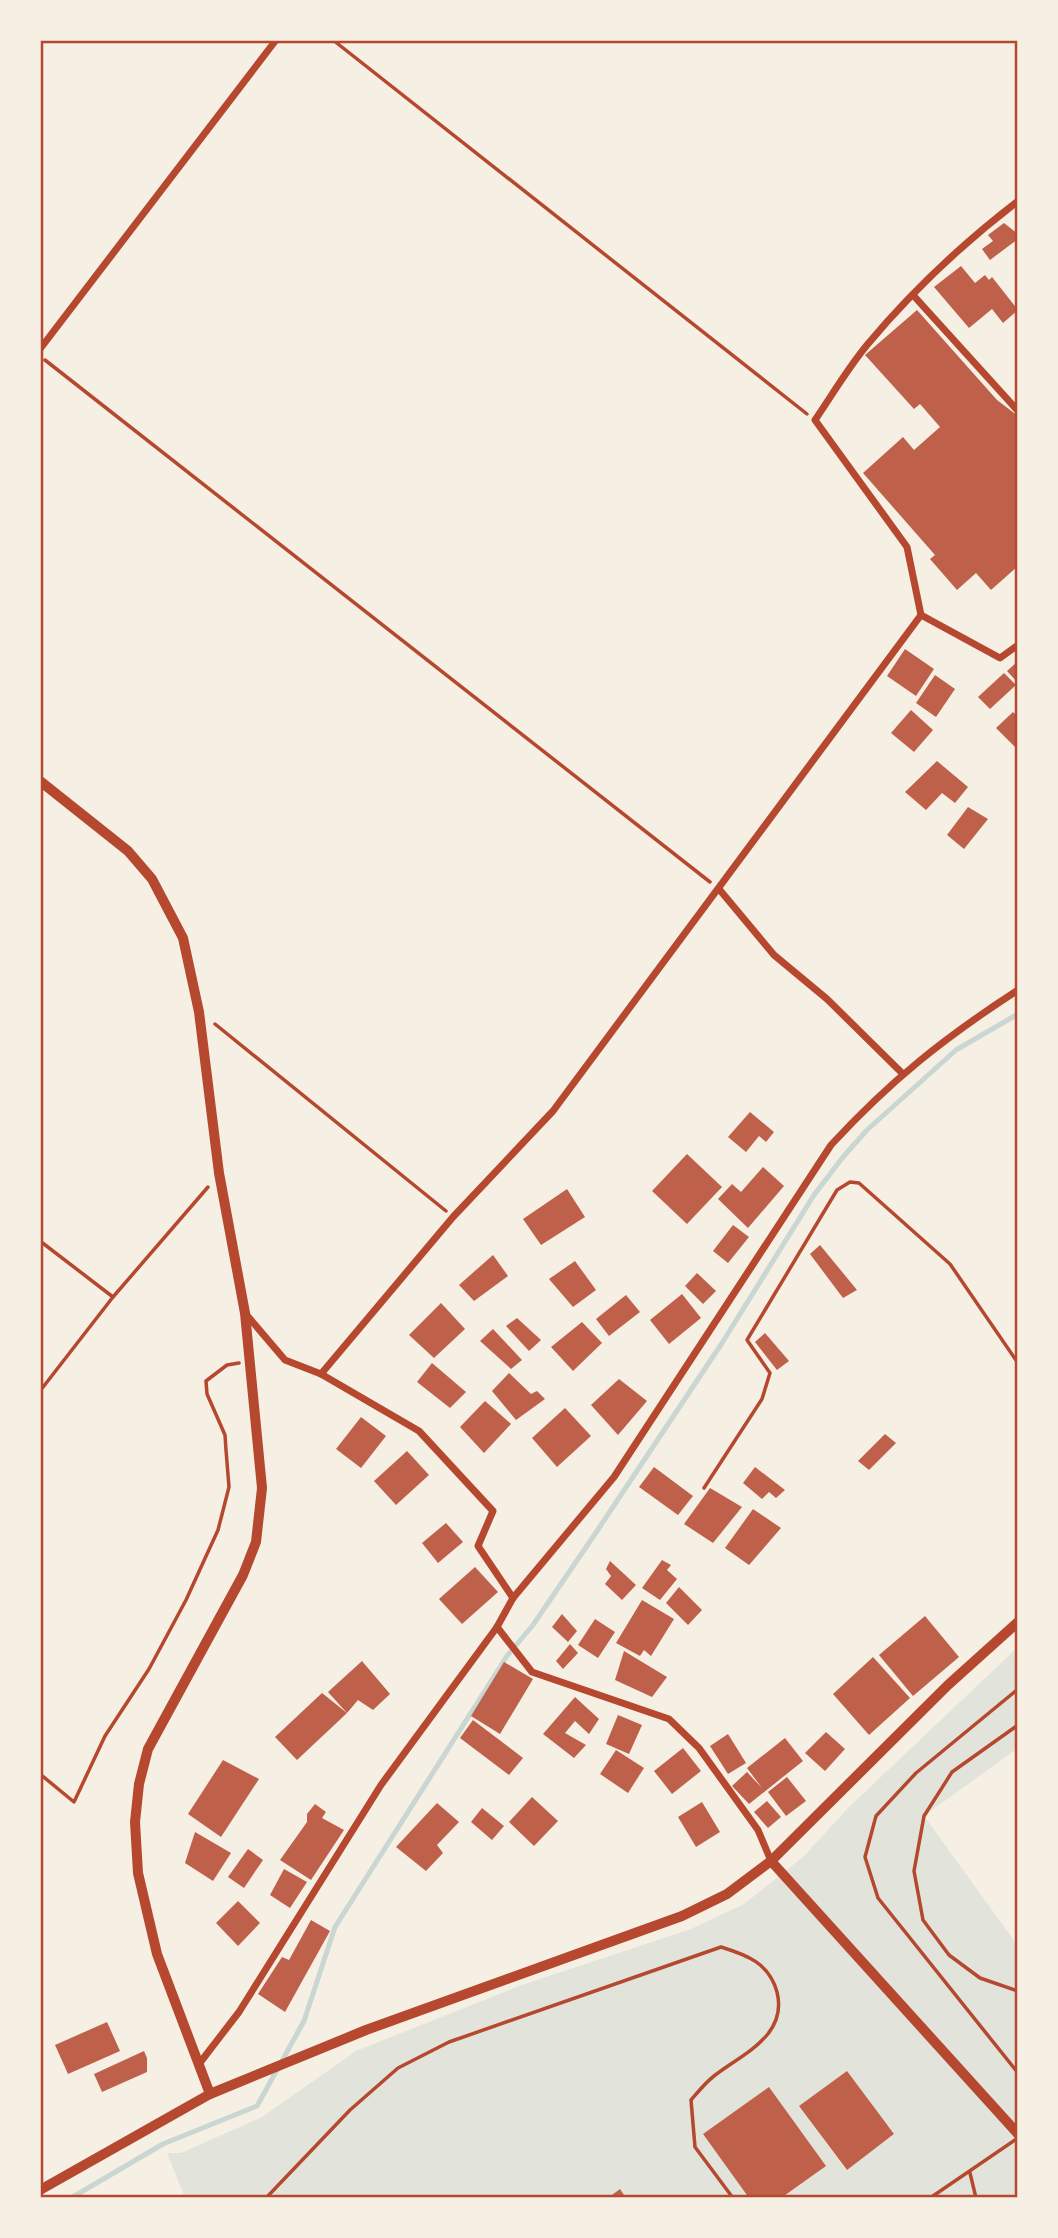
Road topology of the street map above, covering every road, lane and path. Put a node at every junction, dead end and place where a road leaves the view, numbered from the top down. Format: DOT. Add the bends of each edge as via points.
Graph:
graph roads {
  1 [pos="276,40"];
  2 [pos="333,40"];
  3 [pos="1018,201"];
  4 [pos="913,295"];
  5 [pos="40,349"];
  6 [pos="40,356"];
  7 [pos="1018,411"];
  8 [pos="815,420"];
  9 [pos="922,615"];
  10 [pos="1018,645"];
  11 [pos="40,780"];
  12 [pos="719,889"];
  13 [pos="1018,990"];
  14 [pos="199,1012"];
  15 [pos="904,1073"];
  16 [pos="219,1173"];
  17 [pos="453,1217"];
  18 [pos="40,1241"];
  19 [pos="113,1297"];
  20 [pos="245,1313"];
  21 [pos="249,1361"];
  22 [pos="1018,1363"];
  23 [pos="321,1374"];
  24 [pos="40,1391"];
  25 [pos="704,1488"];
  26 [pos="513,1598"];
  27 [pos="1018,1622"];
  28 [pos="497,1627"];
  29 [pos="1018,1689"];
  30 [pos="1018,1725"];
  31 [pos="40,1774"];
  32 [pos="771,1861"];
  33 [pos="1018,1991"];
  34 [pos="199,2064"];
  35 [pos="1018,2073"];
  36 [pos="211,2094"];
  37 [pos="1018,2136"];
  38 [pos="970,2172"];
  39 [pos="41,2189"];
  40 [pos="266,2198"];
  41 [pos="733,2198"];
  42 [pos="930,2198"];
  43 [pos="976,2198"];
  1 -- 5 [label="street"];
  2 -- 8 [label="path"];
  3 -- 4 [label="street" via="960,246"];
  4 -- 7 [label="street"];
  4 -- 8 [label="street" via="865,347"];
  6 -- 12 [label="path"];
  8 -- 9 [label="street" via="907,547"];
  9 -- 10 [label="street" via="1000,658"];
  9 -- 12 [label="street"];
  11 -- 14 [label="main road" via="128,850 152,879 183,938"];
  12 -- 15 [label="street" via="774,955"];
  12 -- 17 [label="street" via="553,1111"];
  13 -- 15 [label="street" via="948,1036"];
  14 -- 16 [label="main road"];
  14 -- 17 [label="path"];
  15 -- 26 [label="street" via="831,1145 614,1477"];
  16 -- 19 [label="path"];
  16 -- 20 [label="main road"];
  17 -- 23 [label="street"];
  18 -- 19 [label="path"];
  19 -- 24 [label="path"];
  20 -- 21 [label="main road"];
  20 -- 23 [label="street" via="285,1360"];
  21 -- 31 [label="path" via="227,1365 206,1381 225,1435 229,1487 218,1530 186,1600 149,1669 105,1736 74,1802"];
  21 -- 34 [label="main road" via="262,1488 256,1542 243,1575 148,1749 135,1822 138,1873 157,1954"];
  22 -- 25 [label="path" via="950,1264 859,1183 850,1182 838,1190 747,1339 770,1373 762,1399"];
  23 -- 26 [label="street" via="419,1430 493,1511 478,1546"];
  26 -- 28 [label="street"];
  27 -- 32 [label="main road"];
  28 -- 32 [label="street" via="532,1672 668,1718 699,1748 758,1830"];
  28 -- 34 [label="street" via="381,1785 240,2012"];
  29 -- 35 [label="lane" via="915,1773 876,1815 865,1857 878,1898"];
  30 -- 33 [label="path" via="952,1772 924,1816 914,1871 923,1920 949,1955 980,1978"];
  32 -- 36 [label="main road" via="727,1894 682,1916 366,2030"];
  32 -- 37 [label="main road"];
  34 -- 36 [label="main road"];
  36 -- 39 [label="main road"];
  37 -- 38 [label="lane"];
  38 -- 42 [label="lane"];
  38 -- 43 [label="lane"];
  40 -- 41 [label="lane" via="330,2129 398,2068 449,2042 721,1947 755,1958 768,1973 779,2006 775,2027 747,2055 712,2077 691,2100 695,2147"];
}
